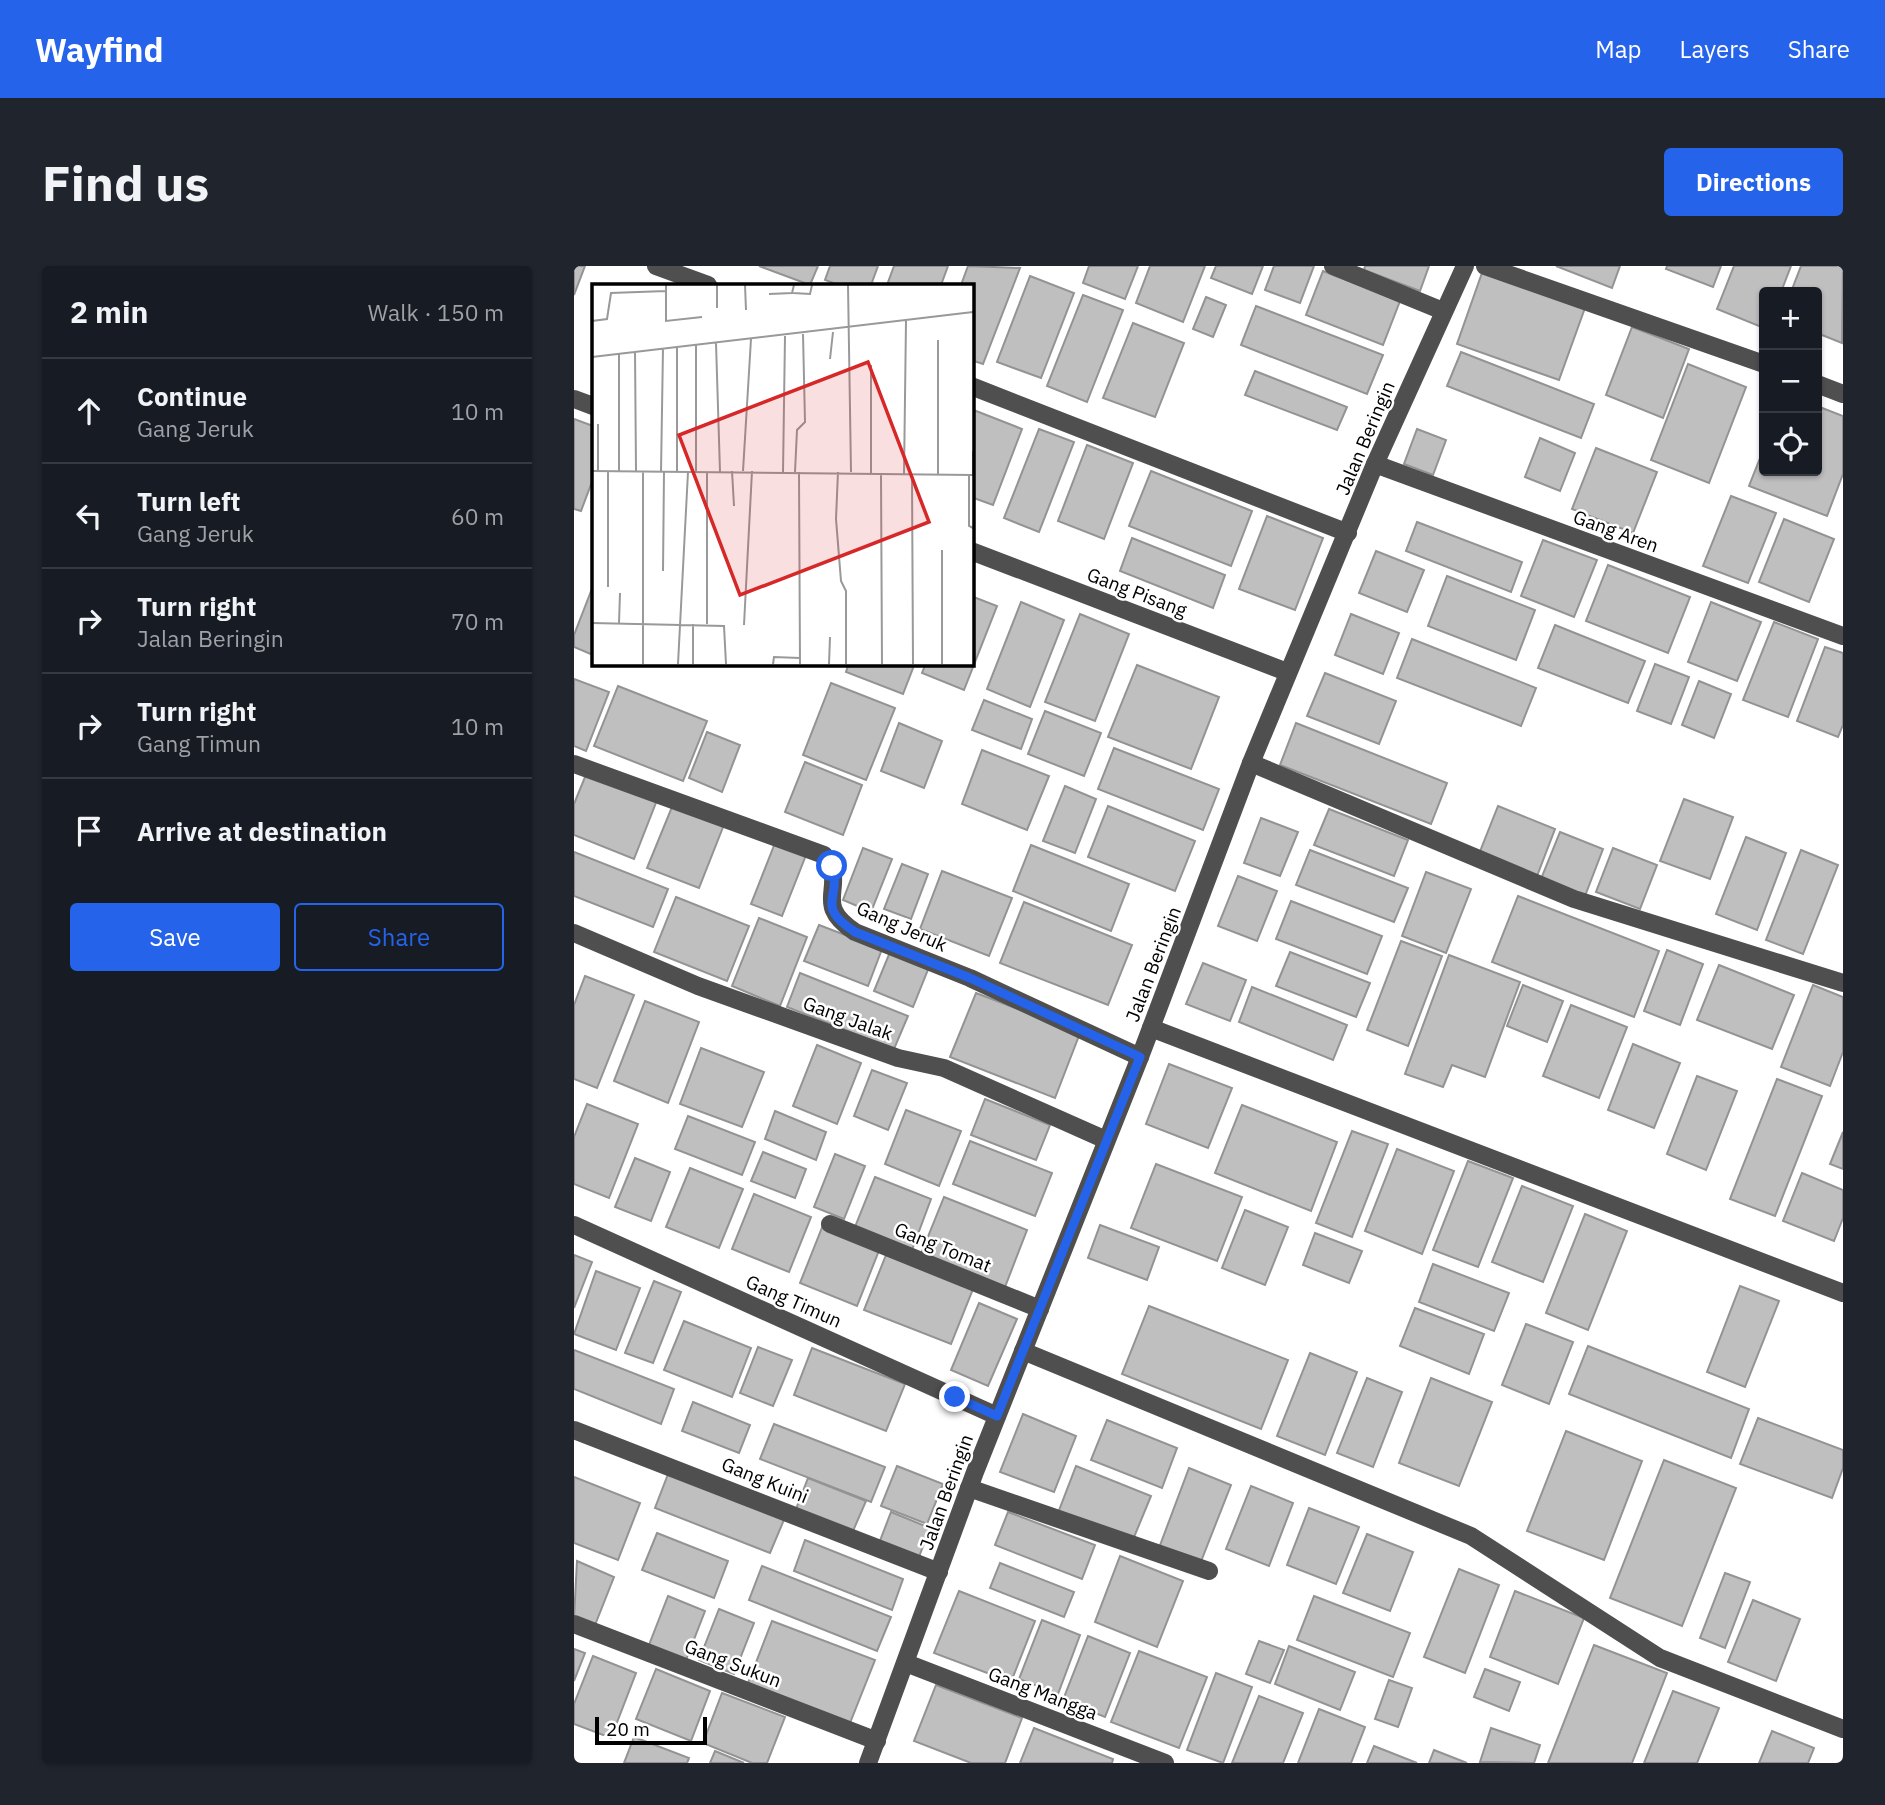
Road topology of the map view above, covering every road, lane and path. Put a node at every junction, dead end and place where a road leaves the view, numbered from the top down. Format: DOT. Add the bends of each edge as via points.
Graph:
graph roads {
  1 [pos="656,266"];
  2 [pos="1333,266"];
  3 [pos="1465,266"];
  4 [pos="1485,266"];
  5 [pos="705,284"];
  6 [pos="1443,310"];
  7 [pos="1759,362"];
  8 [pos="1822,386"];
  9 [pos="973,387"];
  10 [pos="1843,394"];
  11 [pos="574,399"];
  12 [pos="592,406"];
  13 [pos="1375,464"];
  14 [pos="1348,533"];
  15 [pos="973,552"];
  16 [pos="1843,636"];
  17 [pos="1287,672"];
  18 [pos="1251,763"];
  19 [pos="574,764"];
  20 [pos="574,933"];
  21 [pos="1843,983"];
  22 [pos="1151,1028"];
  23 [pos="1140,1057"];
  24 [pos="1107,1140"];
  25 [pos="830,1224"];
  26 [pos="574,1225"];
  27 [pos="1843,1293"];
  28 [pos="1040,1309"];
  29 [pos="1023,1351"];
  30 [pos="997,1416"];
  31 [pos="574,1430"];
  32 [pos="969,1488"];
  33 [pos="1209,1571"];
  34 [pos="939,1572"];
  35 [pos="574,1624"];
  36 [pos="906,1663"];
  37 [pos="1843,1729"];
  38 [pos="877,1741"];
  39 [pos="868,1763"];
  40 [pos="1165,1763"];
  1 -- 5 [label="street"];
  2 -- 6 [label="street"];
  3 -- 6 [label="street, Jalan Beringin"];
  4 -- 7 [label="street"];
  6 -- 13 [label="street, Jalan Beringin"];
  8 -- 10 [label="street"];
  9 -- 14 [label="street"];
  11 -- 12 [label="street"];
  13 -- 14 [label="street, Jalan Beringin"];
  13 -- 16 [label="street, Gang Aren"];
  14 -- 17 [label="street, Jalan Beringin"];
  15 -- 17 [label="street, Gang Pisang"];
  17 -- 18 [label="street, Jalan Beringin"];
  18 -- 21 [label="street" via="1574,899"];
  18 -- 22 [label="street, Jalan Beringin"];
  19 -- 23 [label="street, Gang Jeruk" via="824,855 834,872 832,909 855,932 970,978"];
  20 -- 24 [label="street, Gang Jalak" via="748,1004 898,1058 944,1068"];
  22 -- 23 [label="street, Jalan Beringin"];
  22 -- 27 [label="street"];
  23 -- 24 [label="street, Jalan Beringin"];
  24 -- 28 [label="street, Jalan Beringin"];
  25 -- 28 [label="street, Gang Tomat"];
  26 -- 30 [label="street, Gang Timun"];
  28 -- 29 [label="street, Jalan Beringin"];
  29 -- 30 [label="street, Jalan Beringin"];
  29 -- 37 [label="street" via="1471,1536 1660,1658"];
  30 -- 32 [label="street, Jalan Beringin"];
  31 -- 34 [label="street, Gang Kuini"];
  32 -- 33 [label="street"];
  32 -- 34 [label="street, Jalan Beringin"];
  34 -- 36 [label="street, Jalan Beringin"];
  35 -- 38 [label="street, Gang Sukun"];
  36 -- 38 [label="street, Jalan Beringin"];
  36 -- 40 [label="street, Gang Mangga"];
  38 -- 39 [label="street, Jalan Beringin"];
}
